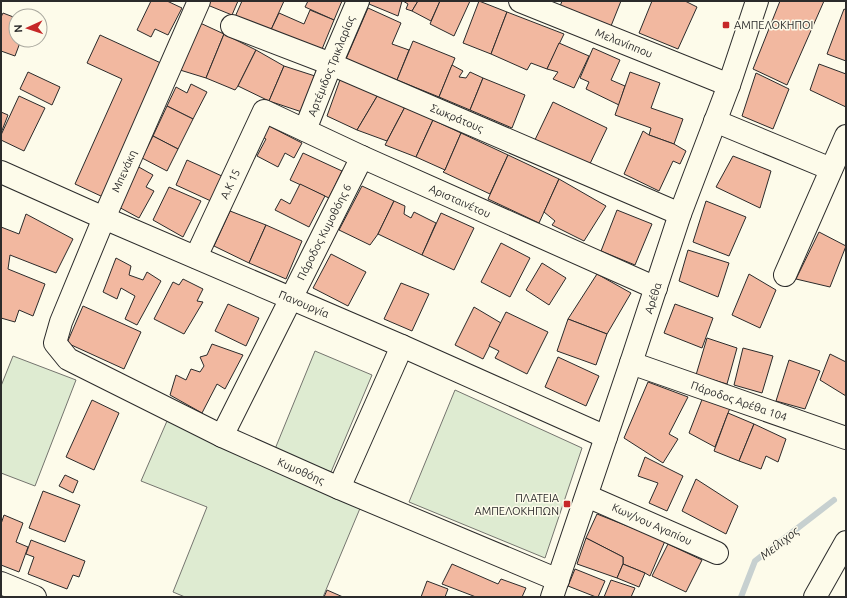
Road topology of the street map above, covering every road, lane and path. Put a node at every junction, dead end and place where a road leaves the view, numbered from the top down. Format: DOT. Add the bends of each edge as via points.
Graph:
graph roads {
  1 [pos="199,1"];
  2 [pos="358,1"];
  3 [pos="520,1"];
  4 [pos="757,1"];
  5 [pos="232,26"];
  6 [pos="331,64"];
  7 [pos="729,85"];
  8 [pos="264,111"];
  9 [pos="715,121"];
  10 [pos="304,130"];
  11 [pos="846,136"];
  12 [pos="362,157"];
  13 [pos="831,169"];
  14 [pos="1,172"];
  15 [pos="680,214"];
  16 [pos="104,218"];
  17 [pos="196,257"];
  18 [pos="785,275"];
  19 [pos="656,288"];
  20 [pos="291,298"];
  21 [pos="54,342"];
  22 [pos="402,346"];
  23 [pos="632,363"];
  24 [pos="222,436"];
  25 [pos="606,437"];
  26 [pos="846,438"];
  27 [pos="339,488"];
  28 [pos="587,496"];
  29 [pos="846,542"];
  30 [pos="717,553"];
  31 [pos="1,583"];
  32 [pos="555,589"];
  33 [pos="35,597"];
  34 [pos="815,597"];
  1 -- 16 [label="street, Μπενάκη"];
  2 -- 6 [label="street, Αρτέμιδος Τρικλαρίας"];
  3 -- 7 [label="street, Μελανίππου"];
  4 -- 7 [label="street, Αρέθα"];
  5 -- 6 [label="street, Σωκράτους"];
  6 -- 10 [label="street, Αρτέμιδος Τρικλαρίας"];
  6 -- 15 [label="street, Σωκράτους"];
  7 -- 9 [label="street, Αρέθα"];
  8 -- 10 [label="street, Αρισταινέτου"];
  8 -- 17 [label="street, Α.Κ 15"];
  9 -- 13 [label="street"];
  9 -- 15 [label="street, Αρέθα"];
  10 -- 12 [label="street, Αρισταινέτου"];
  11 -- 13 [label="street"];
  12 -- 19 [label="street, Αρισταινέτου"];
  12 -- 20 [label="street, Πάροδος Κυμοθόης 6"];
  13 -- 18 [label="street"];
  14 -- 16 [label="street, Πανουργία"];
  15 -- 19 [label="street, Αρέθα"];
  16 -- 17 [label="street, Πανουργία"];
  16 -- 21 [label="street, Μπενάκη"];
  17 -- 20 [label="street, Πανουργία"];
  19 -- 23 [label="street, Αρέθα"];
  20 -- 22 [label="street, Πανουργία"];
  20 -- 24 [label="street, Πάροδος Κυμοθόης 6"];
  21 -- 24 [label="street, Κυμοθόης" via="68,359"];
  22 -- 25 [label="street, Πανουργία"];
  22 -- 27 [label="street"];
  23 -- 25 [label="street, Αρέθα"];
  23 -- 26 [label="street, Πάροδος Αρέθα 104"];
  24 -- 27 [label="street, Κυμοθόης"];
  25 -- 28 [label="street, Αρέθα"];
  27 -- 32 [label="street, Κυμοθόης"];
  28 -- 30 [label="street, Κων/νου Αγαπίου"];
  28 -- 32 [label="street, Αρέθα"];
  29 -- 34 [label="street"];
  31 -- 33 [label="street"];
}
